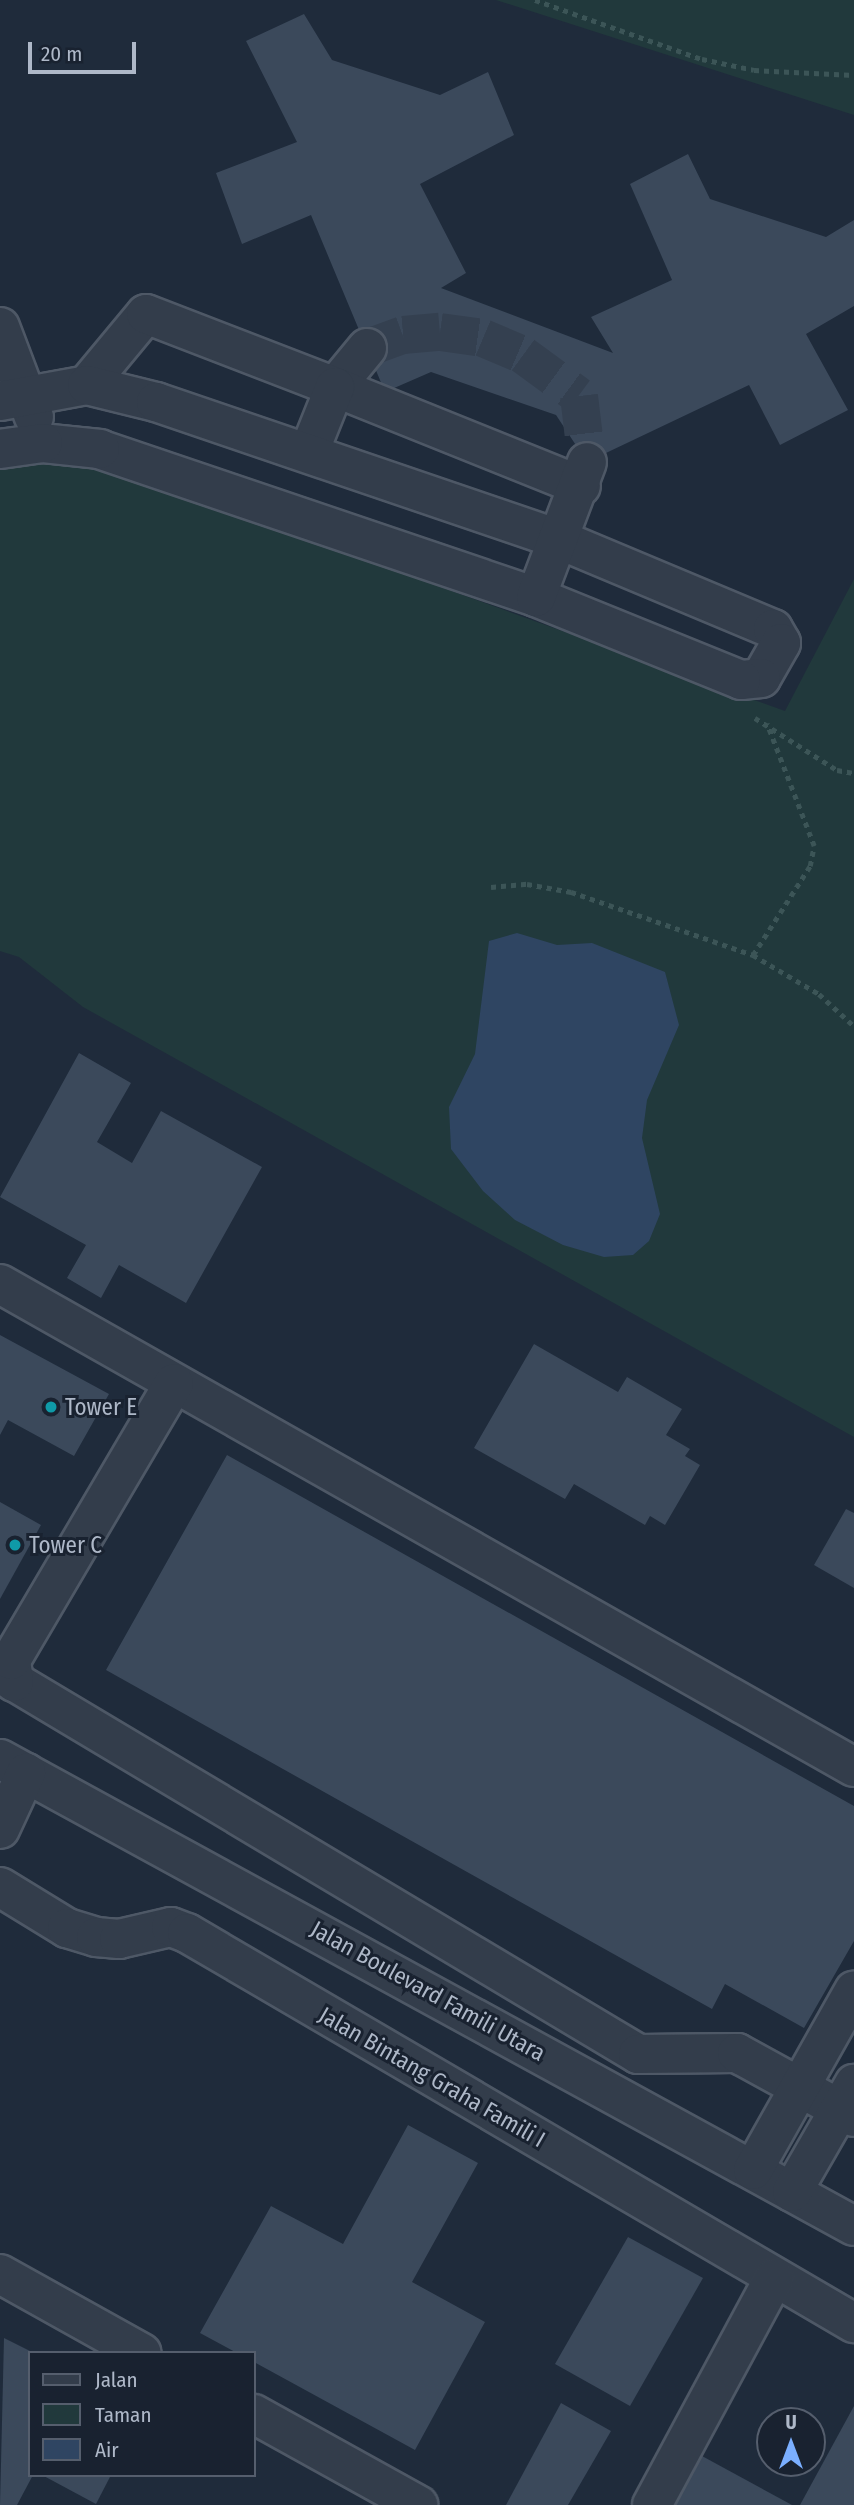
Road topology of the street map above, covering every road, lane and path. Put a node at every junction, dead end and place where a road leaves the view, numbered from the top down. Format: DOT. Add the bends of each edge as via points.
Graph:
graph roads {
  1 [pos="535,0"];
  2 [pos="854,75"];
  3 [pos="0,327"];
  4 [pos="367,348"];
  5 [pos="87,385"];
  6 [pos="335,387"];
  7 [pos="9,399"];
  8 [pos="18,445"];
  9 [pos="309,452"];
  10 [pos="558,539"];
  11 [pos="536,597"];
  12 [pos="767,724"];
  13 [pos="491,887"];
  14 [pos="753,955"];
  15 [pos="854,1026"];
  16 [pos="0,1284"];
  17 [pos="174,1383"];
  18 [pos="7,1678"];
  19 [pos="13,1766"];
  20 [pos="854,1767"];
  21 [pos="0,1829"];
  22 [pos="0,1887"];
  23 [pos="854,1991"];
  24 [pos="801,2085"];
  25 [pos="849,2103"];
  26 [pos="753,2170"];
  27 [pos="792,2192"];
  28 [pos="854,2226"];
  29 [pos="0,2274"];
  30 [pos="774,2278"];
  31 [pos="854,2323"];
  32 [pos="138,2351"];
  33 [pos="256,2415"];
  34 [pos="418,2505"];
  35 [pos="652,2505"];
  1 -- 2 [label="path" via="702,59 754,70 821,68"];
  3 -- 7 [label="street"];
  4 -- 6 [label="street"];
  5 -- 6 [label="street" via="146,314"];
  5 -- 7 [label="street"];
  5 -- 9 [label="street"];
  6 -- 9 [label="street"];
  6 -- 10 [label="street" via="584,474"];
  7 -- 8 [label="street"];
  8 -- 11 [label="street" via="100,449"];
  9 -- 10 [label="street"];
  10 -- 11 [label="street"];
  10 -- 11 [label="street" via="773,629 781,643 772,667 761,678 741,680"];
  12 -- 14 [label="path" via="814,846 810,866"];
  13 -- 14 [label="path" via="527,884 571,892"];
  14 -- 15 [label="path" via="819,993"];
  16 -- 17 [label="street"];
  17 -- 18 [label="street" via="11,1660"];
  17 -- 20 [label="street"];
  18 -- 24 [label="street" via="638,2054 728,2051"];
  19 -- 21 [label="street"];
  19 -- 26 [label="street, Jalan Boulevard Famili Utara"];
  22 -- 30 [label="street, Jalan Bintang Graha Famili I" via="68,1928 96,1937 119,1939 171,1927 187,1933"];
  23 -- 24 [label="street"];
  24 -- 25 [label="street"];
  24 -- 26 [label="street"];
  25 -- 27 [label="street"];
  26 -- 27 [label="street, Jalan Boulevard Famili Utara"];
  27 -- 28 [label="street, Jalan Boulevard Famili Utara"];
  29 -- 32 [label="street"];
  30 -- 31 [label="street, Jalan Bintang Graha Famili I"];
  30 -- 35 [label="street"];
  33 -- 34 [label="street"];
}
